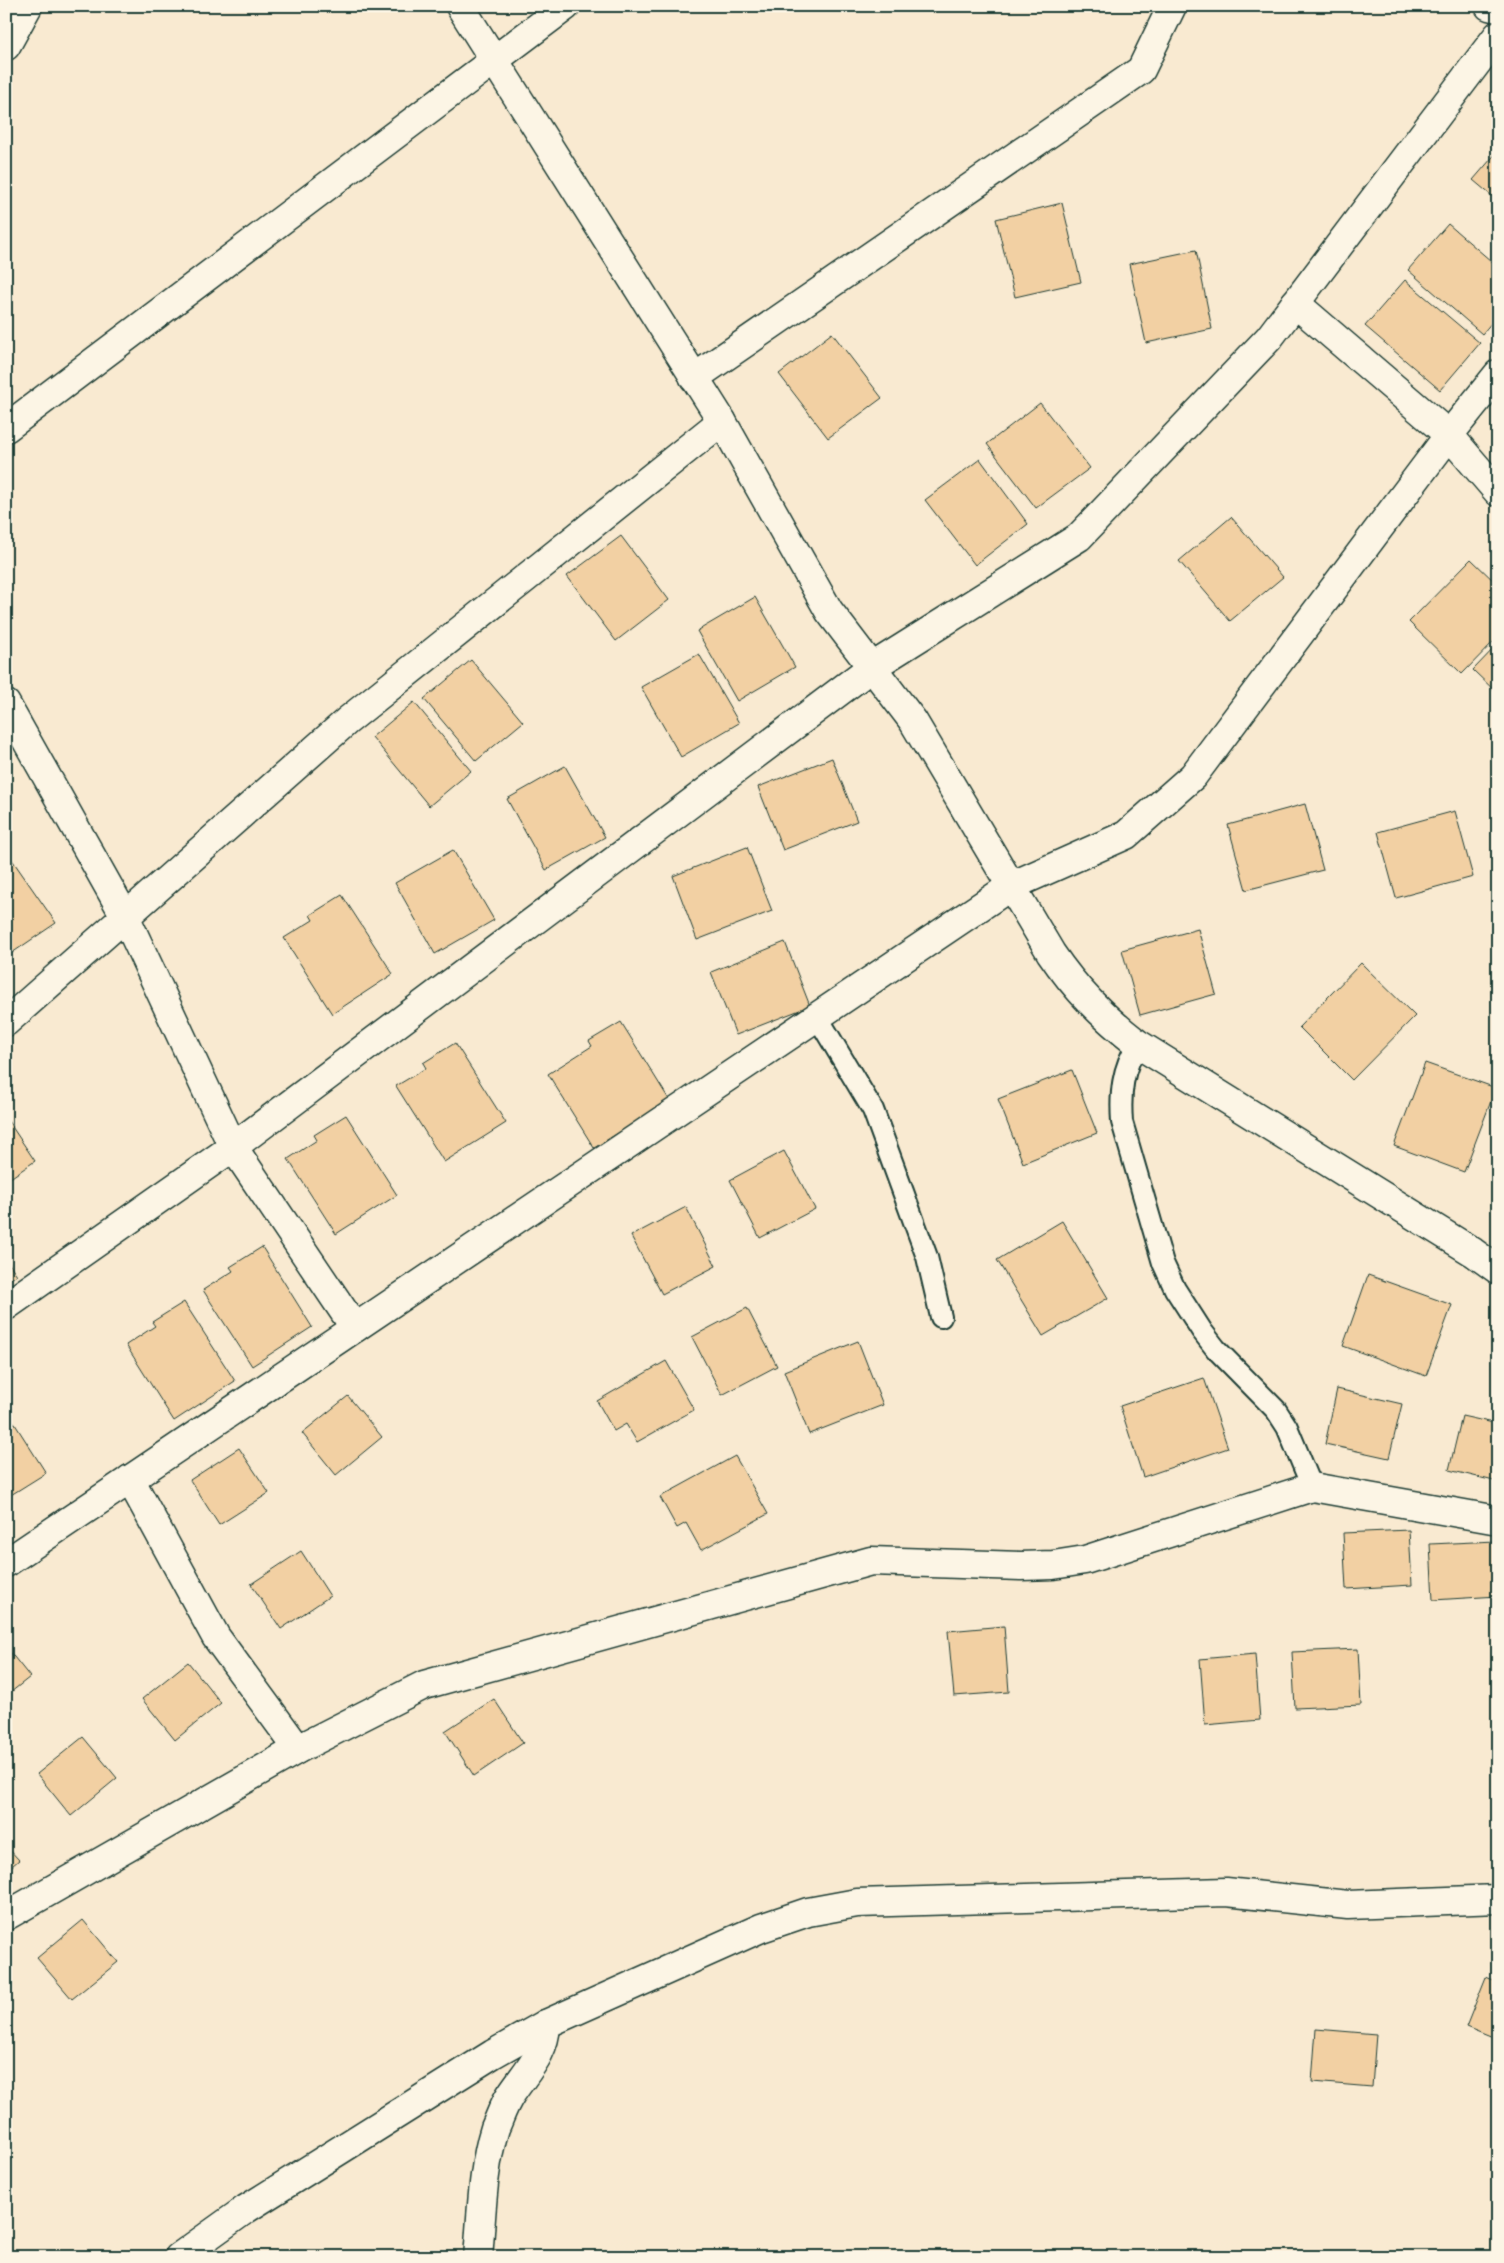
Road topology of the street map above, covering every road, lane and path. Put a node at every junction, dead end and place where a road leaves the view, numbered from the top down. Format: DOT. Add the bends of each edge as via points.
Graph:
graph roads {
  1 [pos="28,6"];
  2 [pos="460,6"];
  3 [pos="566,6"];
  4 [pos="1172,6"];
  5 [pos="1489,6"];
  6 [pos="1498,8"];
  7 [pos="1498,35"];
  8 [pos="6,46"];
  9 [pos="495,60"];
  10 [pos="1296,303"];
  11 [pos="1498,374"];
  12 [pos="694,378"];
  13 [pos="722,421"];
  14 [pos="6,428"];
  15 [pos="1449,435"];
  16 [pos="1498,492"];
  17 [pos="872,667"];
  18 [pos="6,704"];
  19 [pos="1011,886"];
  20 [pos="125,916"];
  21 [pos="818,1018"];
  22 [pos="6,1022"];
  23 [pos="1138,1044"];
  24 [pos="233,1147"];
  25 [pos="1498,1270"];
  26 [pos="6,1306"];
  27 [pos="942,1317"];
  28 [pos="355,1328"];
  29 [pos="130,1479"];
  30 [pos="1312,1487"];
  31 [pos="1498,1520"];
  32 [pos="6,1563"];
  33 [pos="298,1749"];
  34 [pos="1498,1899"];
  35 [pos="6,1916"];
  36 [pos="546,2024"];
  37 [pos="179,2257"];
  38 [pos="478,2257"];
  1 -- 8 [label="street"];
  2 -- 9 [label="street"];
  3 -- 9 [label="street"];
  4 -- 12 [label="street" via="1141,70"];
  5 -- 6 [label="street"];
  7 -- 10 [label="street"];
  9 -- 12 [label="street"];
  9 -- 14 [label="street"];
  10 -- 15 [label="street"];
  10 -- 17 [label="street" via="1269,338 1079,537"];
  11 -- 15 [label="street"];
  12 -- 13 [label="street"];
  13 -- 17 [label="street" via="829,611"];
  13 -- 20 [label="street" via="347,720"];
  15 -- 16 [label="street"];
  15 -- 19 [label="street" via="1193,776 1126,835"];
  17 -- 19 [label="street" via="914,720"];
  17 -- 24 [label="street"];
  18 -- 20 [label="street"];
  19 -- 21 [label="street"];
  19 -- 23 [label="street" via="1068,978 1089,1003"];
  20 -- 22 [label="street"];
  20 -- 24 [label="street"];
  21 -- 27 [label="lane" via="873,1110 927,1257"];
  21 -- 28 [label="street"];
  23 -- 25 [label="street"];
  23 -- 30 [label="lane" via="1123,1076 1122,1122 1163,1263 1175,1289 1202,1331 1276,1410 1287,1427"];
  24 -- 26 [label="street"];
  24 -- 28 [label="street"];
  28 -- 29 [label="street"];
  29 -- 32 [label="street"];
  29 -- 33 [label="street" via="216,1637"];
  30 -- 31 [label="street"];
  30 -- 33 [label="street" via="1085,1560 1021,1566 871,1561 424,1684"];
  33 -- 35 [label="street"];
  34 -- 36 [label="street" via="1348,1905 1226,1892 857,1902 808,1912 761,1928"];
  36 -- 37 [label="street" via="246,2209"];
  36 -- 38 [label="street" via="541,2053 510,2095 495,2130 488,2160"];
}
